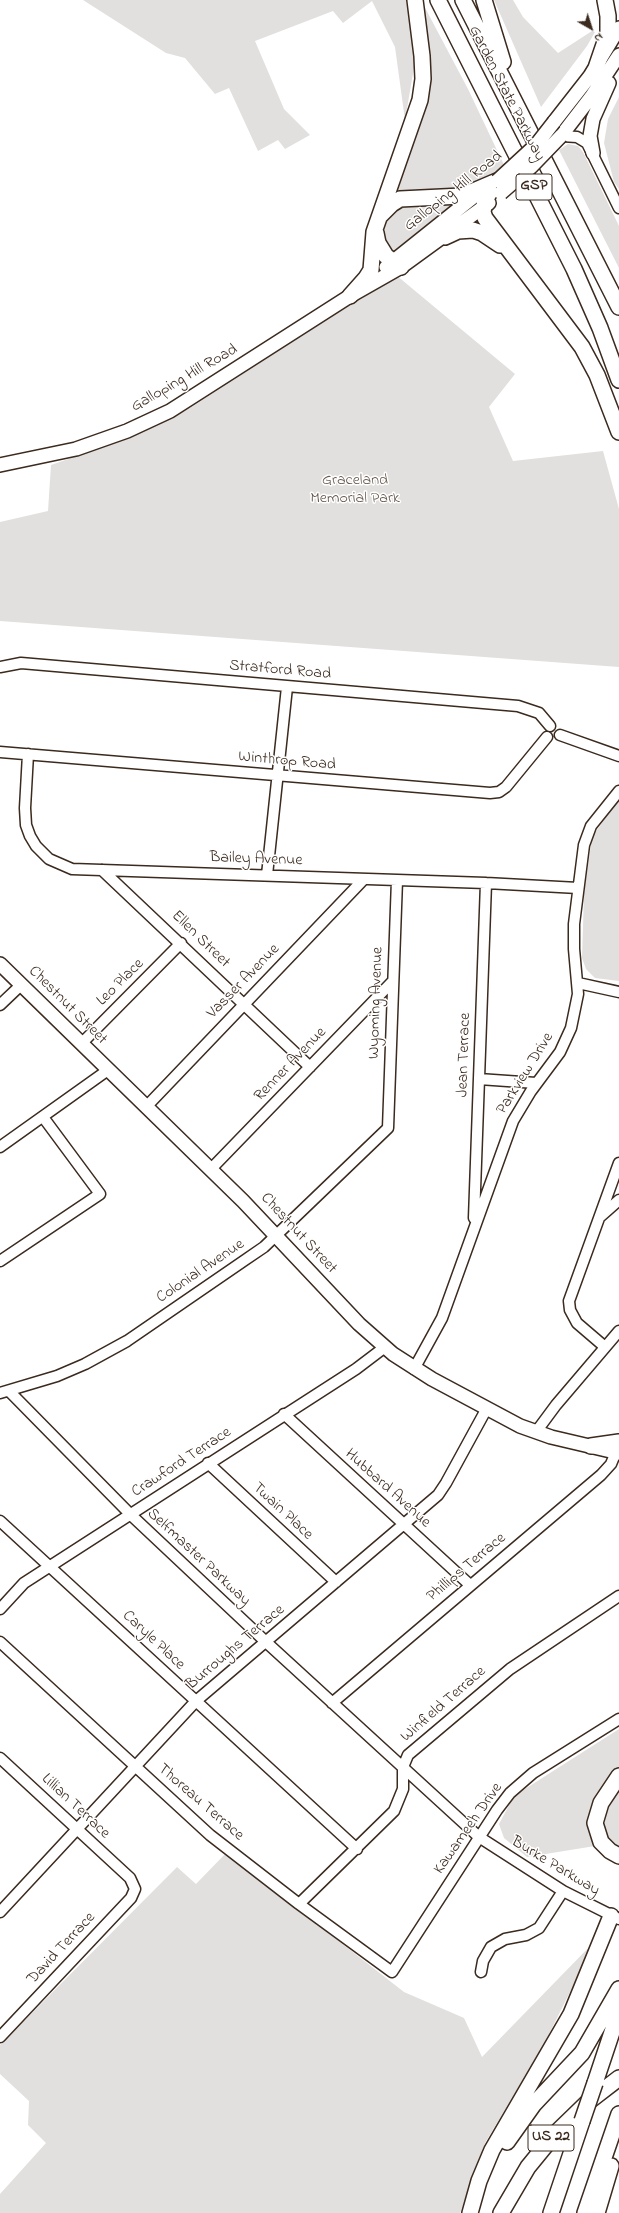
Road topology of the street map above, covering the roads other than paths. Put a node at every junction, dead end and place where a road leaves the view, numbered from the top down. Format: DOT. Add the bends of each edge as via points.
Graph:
graph roads {
  1 [pos="414,0"];
  2 [pos="438,0"];
  3 [pos="464,0"];
  4 [pos="484,0"];
  5 [pos="605,0"];
  6 [pos="619,28"];
  7 [pos="619,55"];
  8 [pos="619,61"];
  9 [pos="597,65"];
  10 [pos="520,110"];
  11 [pos="561,136"];
  12 [pos="536,145"];
  13 [pos="593,153"];
  14 [pos="499,187"];
  15 [pos="483,208"];
  16 [pos="619,208"];
  17 [pos="377,222"];
  18 [pos="444,237"];
  19 [pos="516,261"];
  20 [pos="397,265"];
  21 [pos="350,296"];
  22 [pos="619,307"];
  23 [pos="619,380"];
  24 [pos="619,432"];
  25 [pos="0,465"];
  26 [pos="0,666"];
  27 [pos="287,687"];
  28 [pos="550,726"];
  29 [pos="560,735"];
  30 [pos="547,737"];
  31 [pos="0,752"];
  32 [pos="28,754"];
  33 [pos="619,756"];
  34 [pos="278,776"];
  35 [pos="619,791"];
  36 [pos="102,870"];
  37 [pos="267,875"];
  38 [pos="364,879"];
  39 [pos="397,880"];
  40 [pos="486,883"];
  41 [pos="578,888"];
  42 [pos="181,944"];
  43 [pos="0,964"];
  44 [pos="393,981"];
  45 [pos="578,983"];
  46 [pos="21,984"];
  47 [pos="619,992"];
  48 [pos="244,1004"];
  49 [pos="0,1005"];
  50 [pos="81,1044"];
  51 [pos="310,1067"];
  52 [pos="108,1070"];
  53 [pos="479,1079"];
  54 [pos="536,1083"];
  55 [pos="146,1107"];
  56 [pos="42,1117"];
  57 [pos="388,1128"];
  58 [pos="0,1147"];
  59 [pos="619,1163"];
  60 [pos="211,1169"];
  61 [pos="619,1200"];
  62 [pos="597,1222"];
  63 [pos="473,1229"];
  64 [pos="275,1235"];
  65 [pos="0,1261"];
  66 [pos="619,1330"];
  67 [pos="605,1347"];
  68 [pos="385,1348"];
  69 [pos="414,1369"];
  70 [pos="4,1392"];
  71 [pos="487,1408"];
  72 [pos="284,1414"];
  73 [pos="536,1432"];
  74 [pos="591,1446"];
  75 [pos="618,1449"];
  76 [pos="208,1463"];
  77 [pos="131,1515"];
  78 [pos="0,1521"];
  79 [pos="404,1524"];
  80 [pos="50,1566"];
  81 [pos="336,1582"];
  82 [pos="470,1585"];
  83 [pos="619,1596"];
  84 [pos="0,1609"];
  85 [pos="0,1642"];
  86 [pos="266,1642"];
  87 [pos="196,1701"];
  88 [pos="332,1703"];
  89 [pos="619,1720"];
  90 [pos="1,1761"];
  91 [pos="135,1767"];
  92 [pos="403,1767"];
  93 [pos="619,1776"];
  94 [pos="77,1829"];
  95 [pos="479,1837"];
  96 [pos="357,1849"];
  97 [pos="619,1856"];
  98 [pos="130,1878"];
  99 [pos="563,1891"];
  100 [pos="299,1904"];
  101 [pos="0,1912"];
  102 [pos="615,1917"];
  103 [pos="392,1972"];
  104 [pos="481,1972"];
  105 [pos="619,1989"];
  106 [pos="619,2011"];
  107 [pos="0,2037"];
  108 [pos="619,2078"];
  109 [pos="619,2114"];
  110 [pos="619,2130"];
  111 [pos="470,2213"];
  112 [pos="473,2213"];
  113 [pos="501,2213"];
  114 [pos="551,2213"];
  115 [pos="586,2213"];
  116 [pos="597,2213"];
  1 -- 17 [label="highway" via="422,56 421,94 412,127"];
  2 -- 23 [label="highway, Garden State Parkway / GSP" via="574,269"];
  3 -- 10 [label="highway, Garden State Parkway / GSP"];
  4 -- 10 [label="highway"];
  5 -- 9 [label="highway" via="608,33"];
  6 -- 9 [label="main road, Galloping Hill Road"];
  7 -- 11 [label="main road, Galloping Hill Road"];
  8 -- 13 [label="main road" via="593,119 590,140"];
  9 -- 12 [label="main road, Galloping Hill Road, bridge"];
  10 -- 22 [label="highway, Garden State Parkway / GSP"];
  11 -- 12 [label="main road, bridge"];
  11 -- 13 [label="street" via="581,139"];
  11 -- 14 [label="main road, Galloping Hill Road, bridge" via="532,166"];
  12 -- 14 [label="main road, Galloping Hill Road, bridge"];
  13 -- 16 [label="street"];
  14 -- 15 [label="highway" via="485,200"];
  14 -- 17 [label="highway" via="462,196 400,199 392,204"];
  14 -- 20 [label="main road, Galloping Hill Road" via="481,191"];
  15 -- 18 [label="main road, Galloping Hill Road"];
  15 -- 19 [label="highway" via="487,222"];
  17 -- 20 [label="highway" via="378,243"];
  17 -- 21 [label="highway" via="371,270"];
  18 -- 19 [label="highway" via="463,230 478,231 496,242"];
  18 -- 20 [label="main road, Galloping Hill Road"];
  19 -- 24 [label="highway" via="560,315 582,347 597,376"];
  20 -- 21 [label="main road, Galloping Hill Road"];
  21 -- 25 [label="main road, Galloping Hill Road" via="170,411 76,450"];
  26 -- 27 [label="street, Stratford Road" via="21,663"];
  27 -- 28 [label="street, Stratford Road" via="518,706 539,713"];
  27 -- 34 [label="street"];
  28 -- 29 [label="street" via="559,728"];
  28 -- 30 [label="street" via="546,731"];
  29 -- 30 [label="street" via="554,740"];
  29 -- 33 [label="street"];
  30 -- 34 [label="street, Winthrop Road" via="506,787 494,793"];
  31 -- 32 [label="street, Winthrop Road"];
  32 -- 34 [label="street, Winthrop Road"];
  32 -- 36 [label="street, Bailey Avenue" via="25,818 33,841 45,856 60,865 78,870"];
  34 -- 37 [label="street"];
  35 -- 41 [label="street, Parkview Drive" via="588,832"];
  36 -- 37 [label="street, Bailey Avenue"];
  36 -- 42 [label="street, Ellen Street"];
  37 -- 38 [label="street, Bailey Avenue"];
  38 -- 39 [label="street, Bailey Avenue"];
  38 -- 48 [label="street, Vasser Avenue"];
  39 -- 40 [label="street, Bailey Avenue"];
  39 -- 44 [label="street, Wyoming Avenue"];
  40 -- 41 [label="street, Bailey Avenue"];
  40 -- 53 [label="street, Jean Terrace"];
  41 -- 45 [label="street, Parkview Drive" via="574,942"];
  42 -- 48 [label="street, Ellen Street"];
  42 -- 50 [label="street, Leo Place"];
  43 -- 46 [label="main road, Chestnut Street"];
  44 -- 51 [label="street, Renner Avenue"];
  44 -- 57 [label="street, Wyoming Avenue"];
  45 -- 47 [label="street"];
  45 -- 54 [label="street, Parkview Drive" via="577,1008 569,1035 556,1058"];
  46 -- 49 [label="street"];
  46 -- 50 [label="main road, Chestnut Street"];
  48 -- 51 [label="street, Ellen Street"];
  48 -- 55 [label="street, Vasser Avenue"];
  50 -- 52 [label="main road, Chestnut Street"];
  51 -- 60 [label="street, Renner Avenue"];
  52 -- 55 [label="main road, Chestnut Street"];
  52 -- 56 [label="street"];
  53 -- 54 [label="street"];
  53 -- 63 [label="street, Jean Terrace"];
  54 -- 63 [label="street, Parkview Drive" via="509,1130"];
  55 -- 60 [label="main road, Chestnut Street"];
  56 -- 58 [label="street"];
  56 -- 65 [label="street" via="100,1194"];
  57 -- 64 [label="street, Colonial Avenue"];
  59 -- 62 [label="street"];
  60 -- 64 [label="main road, Chestnut Street"];
  61 -- 62 [label="street" via="606,1210"];
  62 -- 67 [label="street" via="569,1305 577,1323"];
  63 -- 69 [label="street, Parkview Drive" via="439,1324"];
  64 -- 68 [label="main road, Chestnut Street"];
  64 -- 70 [label="street, Colonial Avenue" via="264,1247 127,1341 71,1370"];
  66 -- 67 [label="street"];
  67 -- 73 [label="street"];
  68 -- 69 [label="main road, Chestnut Street"];
  68 -- 72 [label="street, Crawford Terrace"];
  69 -- 71 [label="main road, Chestnut Street"];
  70 -- 77 [label="street, Selfmaster Parkway"];
  71 -- 73 [label="main road, Chestnut Street"];
  71 -- 79 [label="street, Burroughs Terrace" via="441,1491"];
  72 -- 76 [label="street, Crawford Terrace"];
  72 -- 79 [label="street, Hubbard Avenue"];
  73 -- 74 [label="main road, Chestnut Street"];
  74 -- 75 [label="highway"];
  75 -- 82 [label="street, Phillips Terrace" via="611,1464 601,1474"];
  76 -- 77 [label="street, Crawford Terrace"];
  76 -- 81 [label="street, Twain Place"];
  77 -- 80 [label="street, Crawford Terrace"];
  77 -- 86 [label="street, Selfmaster Parkway"];
  78 -- 80 [label="street, Caryle Place"];
  79 -- 81 [label="street, Burroughs Terrace"];
  79 -- 82 [label="street, Hubbard Avenue"];
  80 -- 84 [label="street, Crawford Terrace" via="24,1583"];
  80 -- 87 [label="street, Caryle Place"];
  81 -- 86 [label="street, Burroughs Terrace"];
  82 -- 88 [label="street, Phillips Terrace"];
  83 -- 92 [label="street, Winfield Terrace" via="503,1674 408,1756"];
  85 -- 91 [label="street, Thoreau Terrace"];
  86 -- 87 [label="street, Burroughs Terrace"];
  86 -- 88 [label="street, Selfmaster Parkway"];
  87 -- 91 [label="street, Burroughs Terrace"];
  87 -- 96 [label="street, Caryle Place"];
  88 -- 92 [label="street, Selfmaster Parkway"];
  89 -- 95 [label="street, Kawameeh Drive" via="521,1782 505,1798"];
  90 -- 94 [label="street, Lillian Terrace"];
  91 -- 94 [label="street, Burroughs Terrace"];
  91 -- 100 [label="street, Thoreau Terrace" via="210,1835"];
  92 -- 95 [label="street, Selfmaster Parkway"];
  92 -- 96 [label="street, Winfield Terrace" via="404,1784 394,1811"];
  93 -- 97 [label="highway" via="600,1803 595,1823 600,1842 610,1852"];
  94 -- 98 [label="street, Lillian Terrace"];
  94 -- 101 [label="street, Burroughs Terrace"];
  95 -- 99 [label="street, Burke Parkway"];
  95 -- 103 [label="street, Kawameeh Drive"];
  96 -- 100 [label="street, Winfield Terrace"];
  98 -- 107 [label="street, David Terrace" via="135,1889 131,1898"];
  99 -- 102 [label="street, Burke Parkway"];
  99 -- 104 [label="street" via="539,1928 526,1935 505,1939 491,1947 483,1961"];
  100 -- 103 [label="street, Thoreau Terrace"];
  102 -- 111 [label="highway" via="571,2014 492,2150 479,2181"];
  105 -- 112 [label="highway" via="582,2053 534,2104 509,2137"];
  106 -- 114 [label="highway, bridge"];
  108 -- 113 [label="highway, US 22" via="588,2102 555,2134 528,2167"];
  109 -- 115 [label="highway"];
  110 -- 116 [label="highway" via="608,2180"];
}
